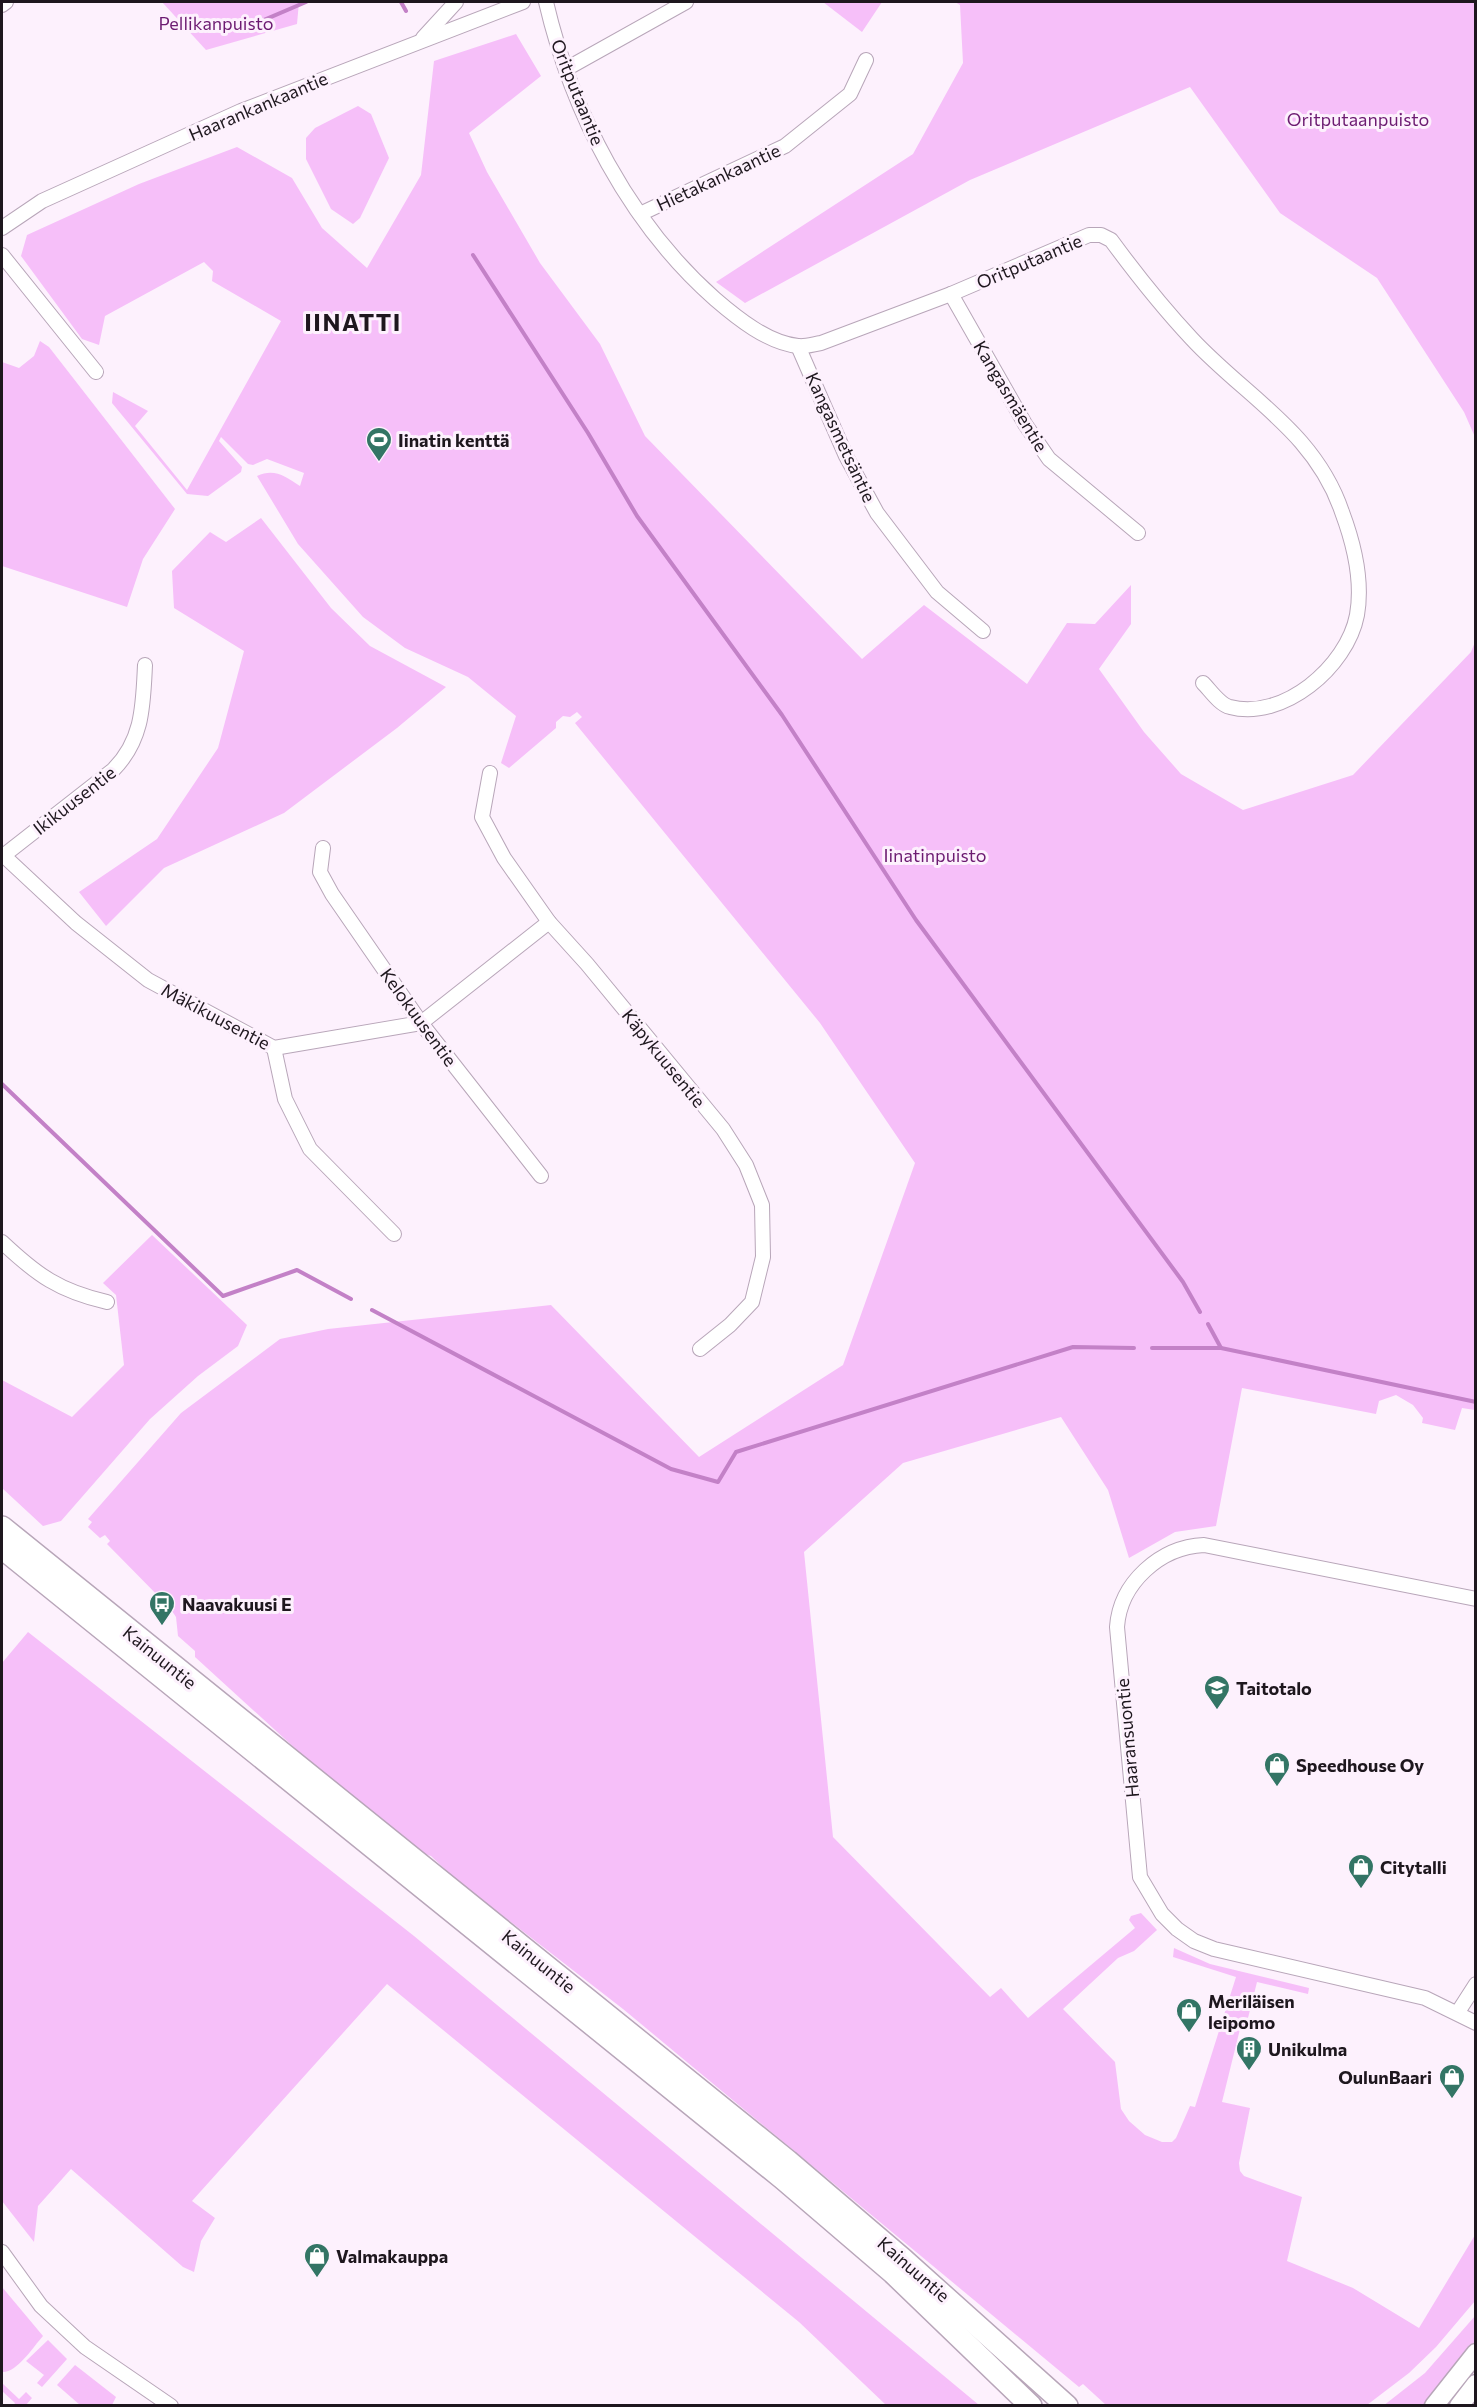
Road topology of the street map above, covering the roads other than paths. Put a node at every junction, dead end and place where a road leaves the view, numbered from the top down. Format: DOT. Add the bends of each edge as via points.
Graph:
graph roads {
  1 [pos="6,2"];
  2 [pos="456,2"];
  3 [pos="522,2"];
  4 [pos="546,2"];
  5 [pos="686,2"];
  6 [pos="2,5"];
  7 [pos="505,5"];
  8 [pos="421,40"];
  9 [pos="866,60"];
  10 [pos="566,69"];
  11 [pos="640,214"];
  12 [pos="2,228"];
  13 [pos="2,255"];
  14 [pos="951,294"];
  15 [pos="798,346"];
  16 [pos="96,372"];
  17 [pos="1138,533"];
  18 [pos="983,631"];
  19 [pos="145,665"];
  20 [pos="1203,683"];
  21 [pos="490,773"];
  22 [pos="323,848"];
  23 [pos="2,855"];
  24 [pos="549,922"];
  25 [pos="421,1023"];
  26 [pos="274,1048"];
  27 [pos="541,1176"];
  28 [pos="394,1234"];
  29 [pos="2,1242"];
  30 [pos="107,1302"];
  31 [pos="700,1349"];
  32 [pos="2,1527"];
  33 [pos="2,1548"];
  34 [pos="1476,1599"];
  35 [pos="1476,1984"];
  36 [pos="1458,2012"];
  37 [pos="1476,2023"];
  38 [pos="2,2252"];
  39 [pos="1476,2353"];
  40 [pos="1476,2384"];
  41 [pos="171,2406"];
  42 [pos="1031,2406"];
  43 [pos="1067,2406"];
  44 [pos="1434,2406"];
  45 [pos="1459,2406"];
  1 -- 6 [label="street"];
  2 -- 8 [label="street"];
  3 -- 7 [label="street, Haarankankaantie"];
  4 -- 10 [label="street, Oritputaantie"];
  5 -- 10 [label="street"];
  7 -- 8 [label="street, Haarankankaantie"];
  8 -- 12 [label="street, Haarankankaantie" via="241,111 42,201"];
  9 -- 11 [label="street, Hietakankaantie" via="850,94 784,146"];
  10 -- 11 [label="street, Oritputaantie" via="601,151"];
  11 -- 15 [label="street, Oritputaantie" via="682,269 730,311 766,334"];
  13 -- 16 [label="street"];
  14 -- 15 [label="street, Oritputaantie" via="821,343"];
  14 -- 17 [label="street, Kangasmäentie" via="1049,459"];
  14 -- 20 [label="street, Oritputaantie" via="1089,235 1101,235 1111,240 1193,340 1286,424 1313,454 1338,501 1358,570 1357,616 1342,650 1328,671 1305,690 1257,710 1227,707"];
  15 -- 18 [label="street, Kangasmetsäntie" via="846,456 877,513 937,592"];
  19 -- 23 [label="street, Ikikuusentie" via="144,703 129,754"];
  21 -- 24 [label="street, Käpykuusentie" via="482,817 504,858"];
  22 -- 25 [label="street, Kelokuusentie" via="320,873"];
  23 -- 26 [label="street, Mäkikuusentie" via="76,923 148,980"];
  24 -- 25 [label="street, Mäkikuusentie"];
  24 -- 31 [label="street, Käpykuusentie" via="723,1129 746,1165 762,1205 763,1257 752,1302"];
  25 -- 26 [label="street, Mäkikuusentie"];
  25 -- 27 [label="street, Kelokuusentie"];
  26 -- 28 [label="street" via="285,1099 310,1149"];
  29 -- 30 [label="street" via="29,1268 73,1294"];
  32 -- 43 [label="highway, Kainuuntie" via="788,2161"];
  33 -- 42 [label="highway, Kainuuntie" via="782,2178 893,2273"];
  34 -- 36 [label="street, Haaransuontie" via="1204,1545 1188,1546 1174,1551 1134,1581 1121,1602 1117,1627 1140,1877 1162,1914 1194,1941 1214,1949 1425,1998"];
  35 -- 36 [label="street"];
  36 -- 37 [label="street, Haaransuontie"];
  38 -- 41 [label="street" via="41,2306 85,2347"];
  39 -- 44 [label="main road"];
  40 -- 45 [label="main road"];
}
